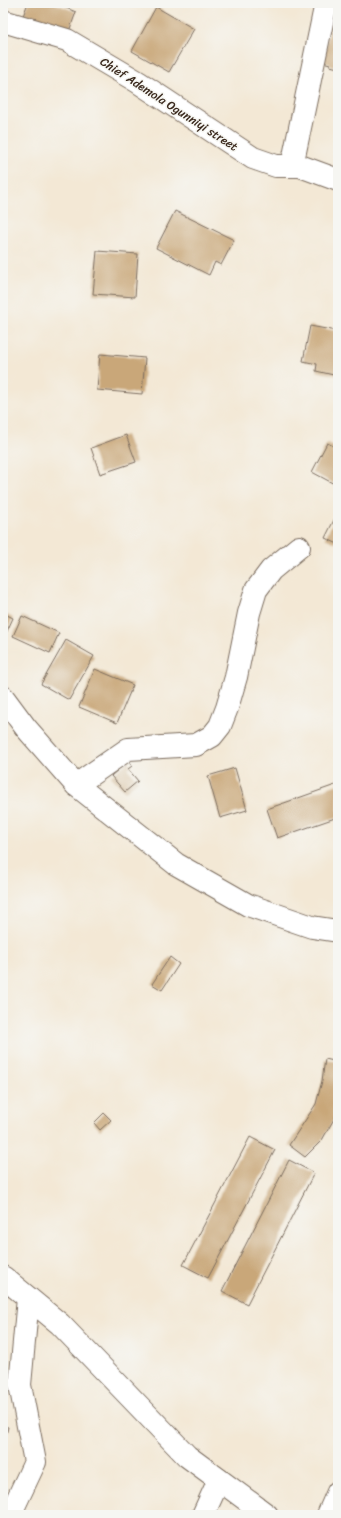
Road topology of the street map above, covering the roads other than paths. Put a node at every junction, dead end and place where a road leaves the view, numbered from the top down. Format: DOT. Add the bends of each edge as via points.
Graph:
graph roads {
  1 [pos="326,3"];
  2 [pos="3,21"];
  3 [pos="292,166"];
  4 [pos="338,180"];
  5 [pos="300,547"];
  6 [pos="3,697"];
  7 [pos="76,785"];
  8 [pos="338,931"];
  9 [pos="3,1277"];
  10 [pos="28,1298"];
  11 [pos="219,1480"];
  12 [pos="338,1492"];
  13 [pos="10,1515"];
  14 [pos="203,1515"];
  15 [pos="267,1515"];
  16 [pos="328,1515"];
  1 -- 3 [label="street"];
  2 -- 3 [label="street, Chief Ademola Ogunniyi street" via="67,40 138,82 253,158 276,166"];
  3 -- 4 [label="street, Chief Ademola Ogunniyi street" via="300,166"];
  5 -- 7 [label="street" via="271,570 256,590 227,708 220,726 212,736 196,745 128,749"];
  6 -- 7 [label="street" via="26,728"];
  7 -- 8 [label="street" via="176,864 248,905 312,927"];
  9 -- 10 [label="street"];
  10 -- 11 [label="street" via="60,1324 187,1456"];
  10 -- 13 [label="street" via="20,1385 34,1462"];
  11 -- 14 [label="street"];
  11 -- 15 [label="street"];
  12 -- 16 [label="street"];
}
